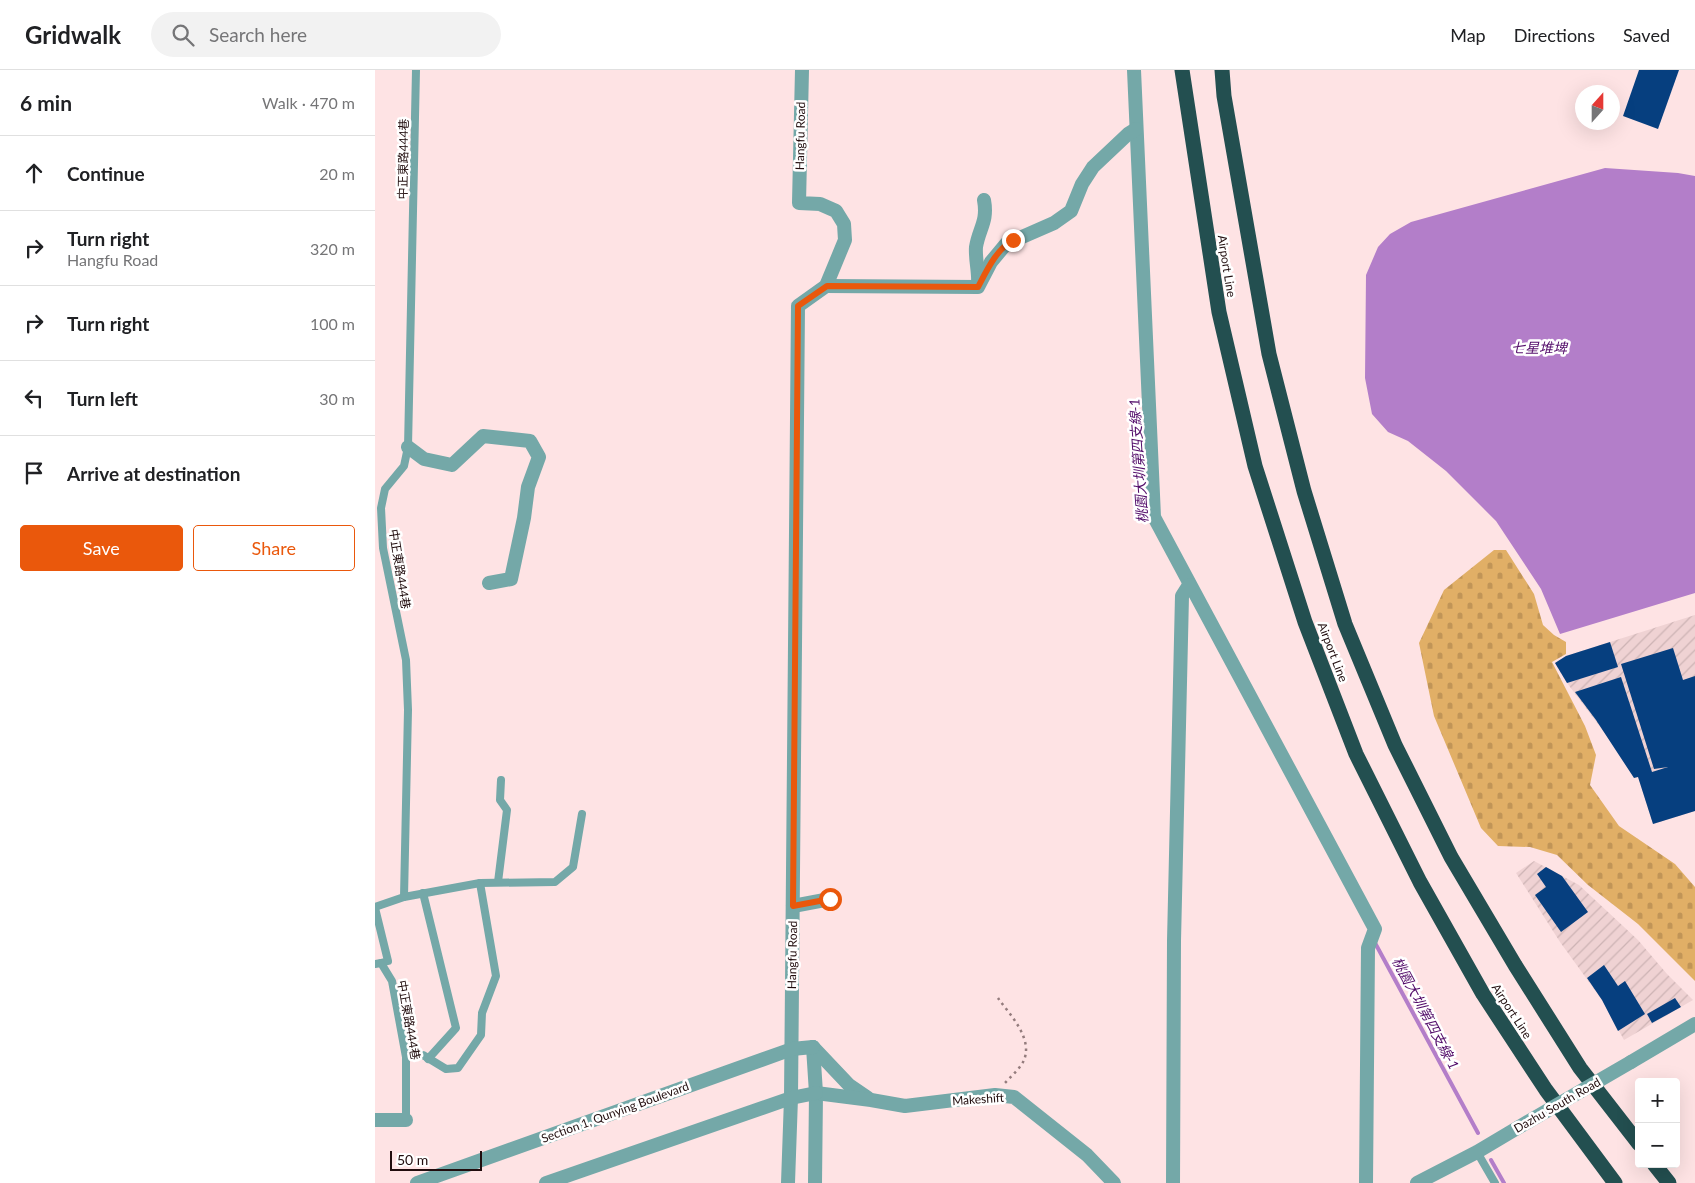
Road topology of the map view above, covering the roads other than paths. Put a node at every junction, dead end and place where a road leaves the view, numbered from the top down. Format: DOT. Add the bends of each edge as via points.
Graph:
graph roads {
  1 [pos="416,70"];
  2 [pos="802,70"];
  3 [pos="1134,70"];
  4 [pos="1182,70"];
  5 [pos="1221,70"];
  6 [pos="1136,130"];
  7 [pos="984,200"];
  8 [pos="827,286"];
  9 [pos="978,287"];
  10 [pos="409,446"];
  11 [pos="489,583"];
  12 [pos="1189,585"];
  13 [pos="501,780"];
  14 [pos="582,814"];
  15 [pos="498,882"];
  16 [pos="480,883"];
  17 [pos="423,894"];
  18 [pos="404,897"];
  19 [pos="830,899"];
  20 [pos="793,906"];
  21 [pos="375,907"];
  22 [pos="378,964"];
  23 [pos="1695,1024"];
  24 [pos="813,1047"];
  25 [pos="792,1049"];
  26 [pos="406,1057"];
  27 [pos="428,1058"];
  28 [pos="815,1093"];
  29 [pos="791,1098"];
  30 [pos="871,1100"];
  31 [pos="375,1120"];
  32 [pos="405,1120"];
  33 [pos="1635,1139"];
  34 [pos="1477,1152"];
  35 [pos="1657,1168"];
  36 [pos="417,1183"];
  37 [pos="546,1183"];
  38 [pos="788,1183"];
  39 [pos="815,1183"];
  40 [pos="1114,1183"];
  41 [pos="1173,1183"];
  42 [pos="1366,1183"];
  43 [pos="1417,1183"];
  44 [pos="1495,1183"];
  45 [pos="1615,1183"];
  46 [pos="1669,1183"];
  1 -- 10 [label="lane, 中正東路444巷"];
  2 -- 8 [label="street, Hangfu Road" via="799,203 820,204 835,211 844,224 845,240"];
  3 -- 6 [label="street"];
  4 -- 45 [label="highway, Airport Line" via="1219,312 1255,466 1305,622 1356,754 1420,882 1483,994 1546,1090"];
  5 -- 33 [label="highway, Airport Line" via="1269,354 1304,491 1345,624 1395,745 1451,857 1580,1068"];
  6 -- 9 [label="street" via="1093,167 1071,211 1054,224 1006,244 991,262"];
  6 -- 12 [label="street" via="1154,516"];
  7 -- 9 [label="street" via="986,215 976,248"];
  8 -- 9 [label="street"];
  8 -- 20 [label="street, Hangfu Road" via="798,306"];
  10 -- 11 [label="street" via="424,459 453,465 483,436 530,441 539,457 529,487 511,579"];
  10 -- 18 [label="lane, 中正東路444巷" via="403,466 385,489 381,508 383,548 405,660 408,710"];
  12 -- 41 [label="street" via="1182,596 1174,941"];
  12 -- 42 [label="street" via="1375,929 1368,948"];
  13 -- 15 [label="lane" via="499,800 507,810"];
  14 -- 15 [label="lane" via="573,867 555,882"];
  15 -- 16 [label="lane"];
  16 -- 17 [label="lane"];
  16 -- 27 [label="lane" via="496,976 482,1013 481,1034 458,1068 447,1069"];
  17 -- 18 [label="lane"];
  17 -- 27 [label="lane" via="456,1028"];
  18 -- 21 [label="lane"];
  19 -- 20 [label="street"];
  20 -- 25 [label="street, Hangfu Road"];
  21 -- 22 [label="lane" via="388,961"];
  22 -- 26 [label="lane, 中正東路444巷" via="392,981"];
  23 -- 34 [label="street, Dazhu South Road, bridge"];
  24 -- 25 [label="street, Section 1, Qunying Boulevard"];
  24 -- 28 [label="street"];
  24 -- 30 [label="street, Makeshift" via="849,1085"];
  25 -- 29 [label="street, Hangfu Road"];
  25 -- 36 [label="street, Section 1, Qunying Boulevard"];
  26 -- 27 [label="lane" via="423,1055"];
  26 -- 32 [label="lane, 中正東路444巷"];
  28 -- 29 [label="street"];
  28 -- 30 [label="street, Makeshift"];
  28 -- 39 [label="street"];
  29 -- 37 [label="street"];
  29 -- 38 [label="street, Hangfu Road"];
  30 -- 40 [label="street, Makeshift" via="905,1106 995,1095 1014,1097 1087,1155"];
  31 -- 32 [label="street"];
  34 -- 43 [label="street, Dazhu South Road"];
  34 -- 44 [label="lane"];
  35 -- 46 [label="highway"];
}
